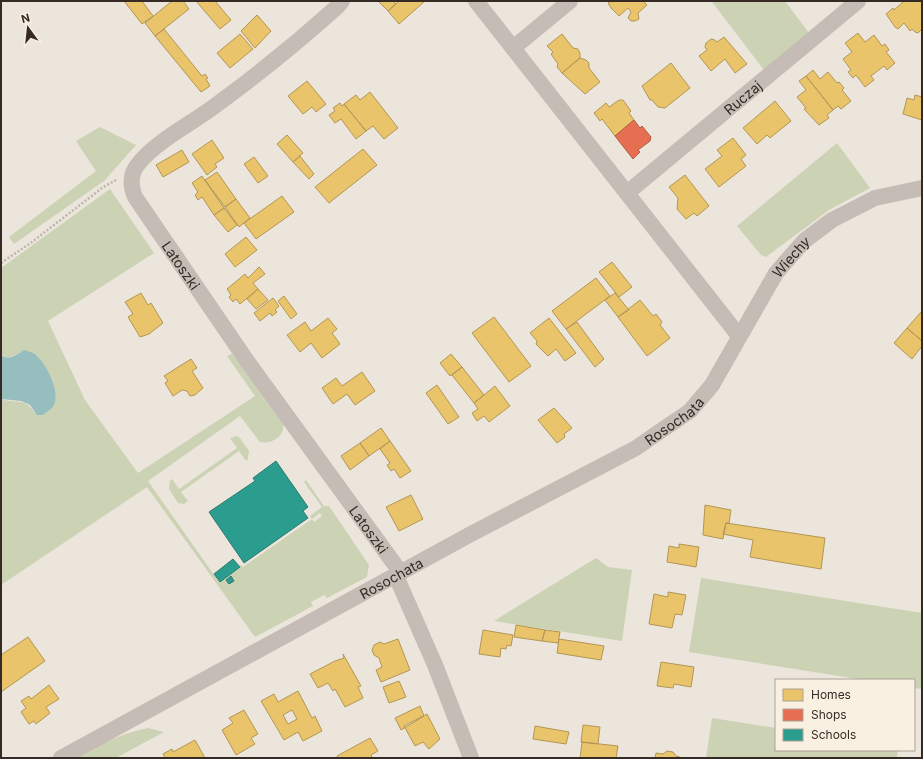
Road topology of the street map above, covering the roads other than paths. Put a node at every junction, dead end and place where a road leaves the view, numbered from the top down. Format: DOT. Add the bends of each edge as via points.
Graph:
graph roads {
  1 [pos="342,1"];
  2 [pos="476,1"];
  3 [pos="570,1"];
  4 [pos="858,1"];
  5 [pos="513,48"];
  6 [pos="922,188"];
  7 [pos="627,193"];
  8 [pos="738,336"];
  9 [pos="712,385"];
  10 [pos="399,575"];
  11 [pos="61,758"];
  12 [pos="471,758"];
  1 -- 10 [label="street, Latoszki" via="290,49 150,152 132,175 132,186 135,197 247,361"];
  2 -- 5 [label="street"];
  3 -- 5 [label="street"];
  4 -- 7 [label="street, Ruczaj"];
  5 -- 7 [label="street"];
  6 -- 8 [label="street, Wiechy" via="875,198 832,220 804,241 776,273"];
  7 -- 8 [label="street"];
  8 -- 9 [label="street, Wiechy"];
  9 -- 10 [label="street, Rosochata" via="690,411 636,448"];
  10 -- 11 [label="street, Rosochata"];
  10 -- 12 [label="street, Latoszki"];
}
